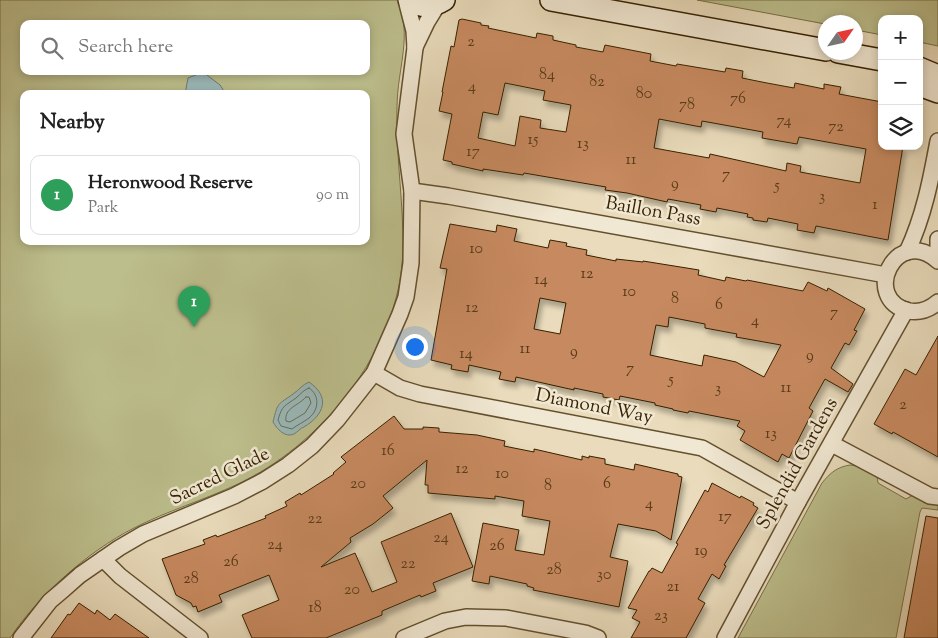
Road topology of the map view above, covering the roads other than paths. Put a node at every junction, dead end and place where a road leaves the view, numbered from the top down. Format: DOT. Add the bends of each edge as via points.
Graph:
graph roads {
  1 [pos="408,0"];
  2 [pos="551,0"];
  3 [pos="441,2"];
  4 [pos="414,48"];
  5 [pos="818,49"];
  6 [pos="863,58"];
  7 [pos="877,61"];
  8 [pos="923,70"];
  9 [pos="938,76"];
  10 [pos="923,86"];
  11 [pos="938,92"];
  12 [pos="938,141"];
  13 [pos="412,191"];
  14 [pos="938,239"];
  15 [pos="907,252"];
  16 [pos="938,253"];
  17 [pos="938,261"];
  18 [pos="886,275"];
  19 [pos="938,302"];
  20 [pos="906,310"];
  21 [pos="374,373"];
  22 [pos="832,444"];
  23 [pos="938,497"];
  24 [pos="798,502"];
  25 [pos="102,559"];
  26 [pos="21,638"];
  27 [pos="200,638"];
  28 [pos="404,638"];
  29 [pos="598,638"];
  30 [pos="724,638"];
  1 -- 3 [label="street" via="422,6"];
  1 -- 4 [label="street, Sacred Glade"];
  2 -- 5 [label="street"];
  3 -- 4 [label="street, Sacred Glade"];
  4 -- 13 [label="street, Sacred Glade" via="404,134"];
  6 -- 7 [label="street"];
  8 -- 9 [label="street"];
  10 -- 11 [label="street"];
  12 -- 15 [label="street" via="927,200"];
  13 -- 18 [label="street, Baillon Pass"];
  13 -- 21 [label="street, Sacred Glade" via="411,264 406,297"];
  14 -- 16 [label="street"];
  15 -- 17 [label="street" via="925,252"];
  15 -- 18 [label="street" via="894,260"];
  18 -- 20 [label="street" via="888,294"];
  19 -- 20 [label="street" via="922,311"];
  20 -- 22 [label="street, Splendid Gardens"];
  21 -- 24 [label="street, Diamond Way" via="400,388 420,394 702,448"];
  21 -- 25 [label="street, Sacred Glade" via="338,420 288,465 234,496 143,534"];
  22 -- 23 [label="street" via="930,496"];
  22 -- 24 [label="street, Splendid Gardens"];
  24 -- 30 [label="street, Splendid Gardens"];
  25 -- 26 [label="street, Sacred Glade" via="50,601"];
  25 -- 27 [label="street"];
  28 -- 29 [label="street" via="446,621 466,617 506,618"];
}
